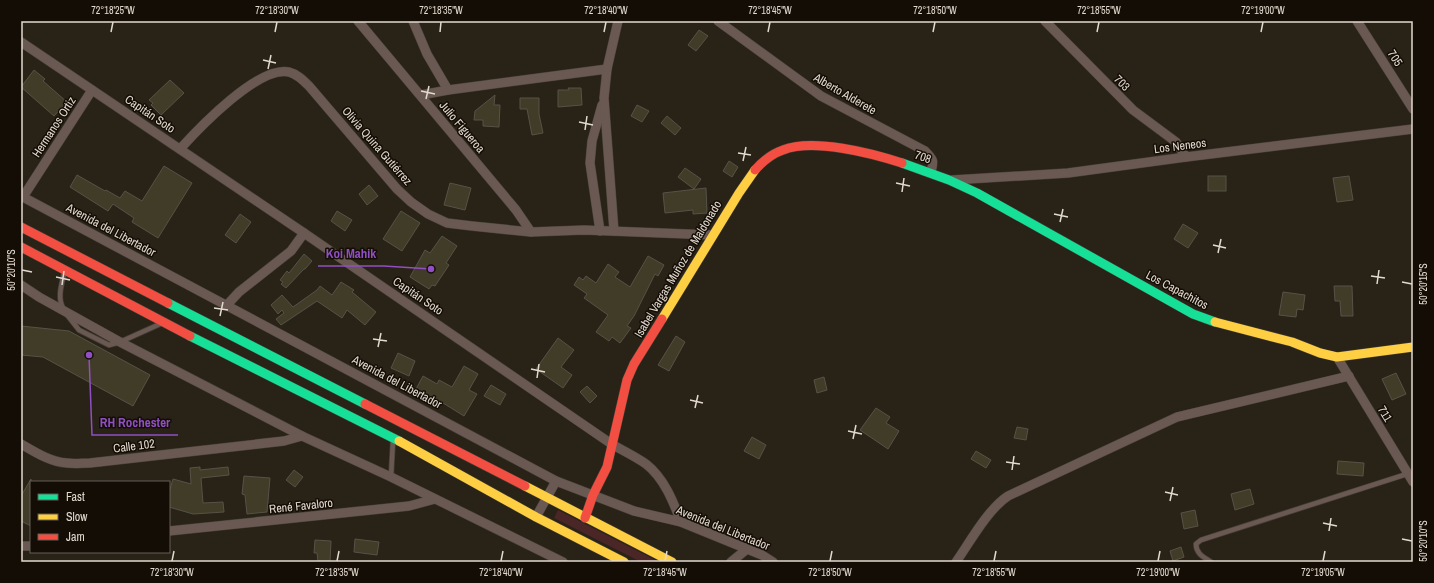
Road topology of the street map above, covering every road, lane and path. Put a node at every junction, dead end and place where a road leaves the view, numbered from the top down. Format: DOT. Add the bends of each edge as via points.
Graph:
graph roads {
  1 [pos="358,21"];
  2 [pos="413,21"];
  3 [pos="618,21"];
  4 [pos="718,21"];
  5 [pos="1045,21"];
  6 [pos="1357,21"];
  7 [pos="21,42"];
  8 [pos="607,69"];
  9 [pos="92,90"];
  10 [pos="448,90"];
  11 [pos="420,96"];
  12 [pos="604,98"];
  13 [pos="1413,109"];
  14 [pos="1413,129"];
  15 [pos="180,149"];
  16 [pos="1186,157"];
  17 [pos="889,159"];
  18 [pos="931,172"];
  19 [pos="948,180"];
  20 [pos="22,196"];
  21 [pos="21,227"];
  22 [pos="600,231"];
  23 [pos="614,231"];
  24 [pos="531,232"];
  25 [pos="304,233"];
  26 [pos="713,235"];
  27 [pos="21,247"];
  28 [pos="65,270"];
  29 [pos="21,285"];
  30 [pos="228,305"];
  31 [pos="65,312"];
  32 [pos="163,322"];
  33 [pos="120,342"];
  34 [pos="1413,347"];
  35 [pos="1337,357"];
  36 [pos="1349,376"];
  37 [pos="302,436"];
  38 [pos="393,438"];
  39 [pos="21,444"];
  40 [pos="613,445"];
  41 [pos="1407,474"];
  42 [pos="391,477"];
  43 [pos="556,481"];
  44 [pos="1413,482"];
  45 [pos="593,495"];
  46 [pos="546,498"];
  47 [pos="435,499"];
  48 [pos="536,517"];
  49 [pos="585,518"];
  50 [pos="681,522"];
  51 [pos="170,531"];
  52 [pos="747,549"];
  53 [pos="563,562"];
  54 [pos="624,562"];
  55 [pos="672,562"];
  56 [pos="731,562"];
  57 [pos="773,562"];
  58 [pos="956,562"];
  59 [pos="1211,562"];
  1 -- 11 [label="street, Julio Figueroa"];
  2 -- 10 [label="street" via="427,54"];
  3 -- 8 [label="street"];
  4 -- 18 [label="street, Alberto Alderete" via="821,96 925,151 932,158"];
  5 -- 16 [label="street, 703" via="1133,110 1176,142"];
  6 -- 13 [label="street, 705"];
  7 -- 9 [label="street, Capitán Soto"];
  8 -- 10 [label="street"];
  8 -- 12 [label="street"];
  9 -- 15 [label="street, Capitán Soto"];
  9 -- 20 [label="street, Hermanos Ortiz"];
  10 -- 11 [label="street"];
  11 -- 24 [label="street, Julio Figueroa" via="516,210"];
  12 -- 22 [label="street" via="592,141 590,163"];
  12 -- 23 [label="street"];
  14 -- 16 [label="street, Los Neneos"];
  15 -- 24 [label="street, Olivia Quina Gutiérrez" via="204,122 247,87 267,75 288,72 298,76 309,86 397,189 428,214 447,223"];
  15 -- 25 [label="street, Capitán Soto"];
  16 -- 19 [label="street, Los Neneos" via="1068,173"];
  17 -- 18 [label="main road, 708"];
  17 -- 26 [label="main road, Isabel Vargas Muñoz de Maldonado" via="823,146 784,148 769,156 756,168"];
  18 -- 19 [label="main road, 708"];
  19 -- 35 [label="main road, Los Capachitos" via="1006,208 1193,314"];
  20 -- 30 [label="street, Avenida del Libertador"];
  21 -- 46 [label="main road"];
  22 -- 23 [label="street, Olivia Quina Gutiérrez"];
  22 -- 24 [label="street, Olivia Quina Gutiérrez"];
  23 -- 26 [label="street, Olivia Quina Gutiérrez"];
  25 -- 30 [label="street" via="291,251 239,292"];
  25 -- 40 [label="street, Capitán Soto"];
  26 -- 40 [label="main road, Isabel Vargas Muñoz de Maldonado" via="634,364 627,380"];
  27 -- 28 [label="main road"];
  28 -- 31 [label="lane" via="60,304"];
  28 -- 32 [label="main road"];
  29 -- 31 [label="street"];
  30 -- 43 [label="street, Avenida del Libertador"];
  31 -- 33 [label="street"];
  32 -- 33 [label="lane"];
  32 -- 38 [label="main road"];
  33 -- 37 [label="street"];
  34 -- 35 [label="main road, Los Capachitos"];
  35 -- 36 [label="street, 711"];
  36 -- 41 [label="street, 711"];
  36 -- 58 [label="street" via="1177,417 1084,460 1000,501"];
  37 -- 39 [label="street, Calle 102" via="284,441 90,463 52,460"];
  37 -- 42 [label="street"];
  38 -- 42 [label="lane"];
  38 -- 48 [label="main road"];
  40 -- 45 [label="main road, Isabel Vargas Muñoz de Maldonado" via="607,467"];
  40 -- 50 [label="street, Capitán Soto" via="646,465 661,481 671,496"];
  41 -- 44 [label="street, 711"];
  41 -- 59 [label="lane" via="1201,540 1196,544 1196,548"];
  42 -- 47 [label="street"];
  43 -- 45 [label="street, Avenida del Libertador"];
  43 -- 46 [label="street"];
  45 -- 49 [label="main road, Isabel Vargas Muñoz de Maldonado"];
  45 -- 50 [label="street, Avenida del Libertador" via="634,511"];
  46 -- 48 [label="street"];
  46 -- 49 [label="main road"];
  47 -- 51 [label="street, René Favaloro" via="409,506"];
  47 -- 53 [label="street"];
  48 -- 54 [label="main road"];
  49 -- 55 [label="main road"];
  50 -- 52 [label="street, Avenida del Libertador"];
  52 -- 56 [label="street"];
  52 -- 57 [label="street, Avenida del Libertador"];
}
